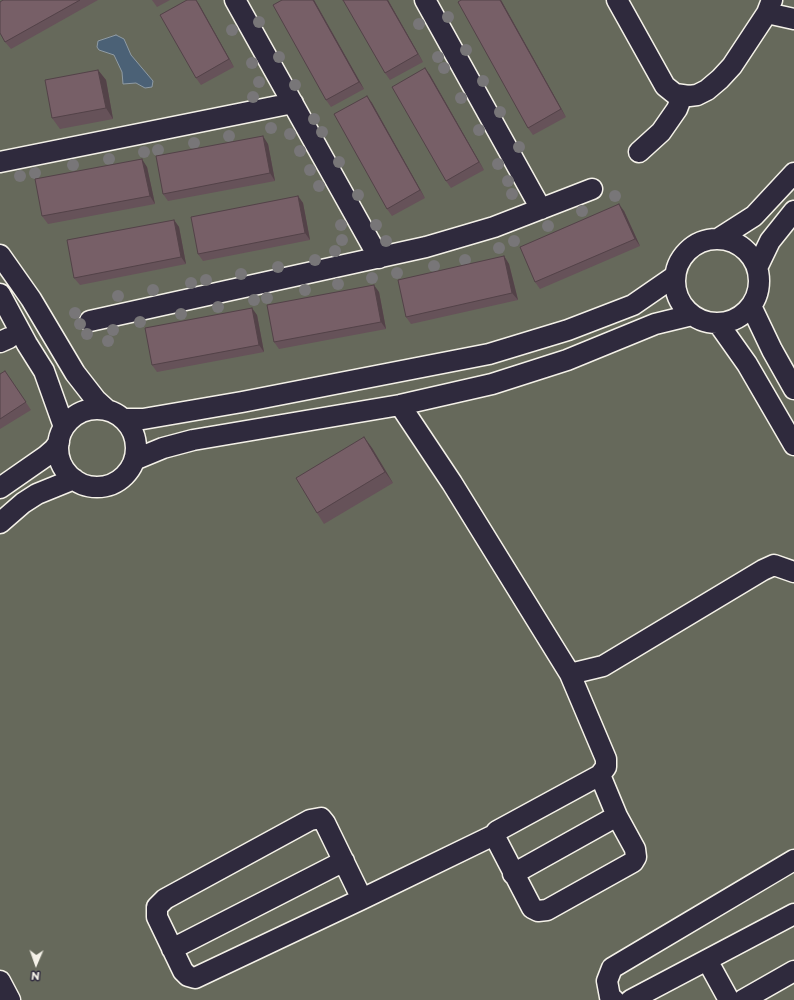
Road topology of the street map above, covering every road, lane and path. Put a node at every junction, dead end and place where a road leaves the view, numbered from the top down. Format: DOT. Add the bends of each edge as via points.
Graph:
graph roads {
  1 [pos="235,0"];
  2 [pos="425,0"];
  3 [pos="617,0"];
  4 [pos="769,6"];
  5 [pos="794,19"];
  6 [pos="682,96"];
  7 [pos="293,102"];
  8 [pos="639,152"];
  9 [pos="0,162"];
  10 [pos="794,173"];
  11 [pos="592,189"];
  12 [pos="541,209"];
  13 [pos="794,211"];
  14 [pos="718,239"];
  15 [pos="0,254"];
  16 [pos="380,258"];
  17 [pos="757,268"];
  18 [pos="675,276"];
  19 [pos="31,299"];
  20 [pos="4,302"];
  21 [pos="751,306"];
  22 [pos="692,315"];
  23 [pos="90,321"];
  24 [pos="718,323"];
  25 [pos="50,332"];
  26 [pos="12,342"];
  27 [pos="794,389"];
  28 [pos="400,405"];
  29 [pos="115,415"];
  30 [pos="62,434"];
  31 [pos="794,445"];
  32 [pos="134,460"];
  33 [pos="74,479"];
  34 [pos="0,488"];
  35 [pos="0,523"];
  36 [pos="794,572"];
  37 [pos="570,674"];
  38 [pos="600,775"];
  39 [pos="617,816"];
  40 [pos="494,835"];
  41 [pos="794,860"];
  42 [pos="344,861"];
  43 [pos="513,874"];
  44 [pos="362,899"];
  45 [pos="794,914"];
  46 [pos="172,949"];
  47 [pos="707,960"];
  48 [pos="794,971"];
  49 [pos="0,981"];
  50 [pos="10,1000"];
  51 [pos="614,1000"];
  52 [pos="631,1000"];
  53 [pos="729,1000"];
  54 [pos="743,1000"];
  1 -- 7 [label="street"];
  2 -- 12 [label="street"];
  3 -- 6 [label="street" via="665,86"];
  4 -- 5 [label="street"];
  4 -- 6 [label="street" via="732,66 720,79 697,95"];
  6 -- 8 [label="street" via="662,132"];
  7 -- 9 [label="street"];
  7 -- 16 [label="street"];
  10 -- 14 [label="street" via="754,216"];
  11 -- 12 [label="street"];
  12 -- 16 [label="street" via="460,238"];
  13 -- 17 [label="street" via="770,241"];
  14 -- 17 [label="street" via="731,241 742,247"];
  14 -- 18 [label="street" via="700,243 685,253 678,264"];
  15 -- 19 [label="street"];
  16 -- 23 [label="street"];
  17 -- 21 [label="street" via="758,288"];
  18 -- 22 [label="street" via="678,298"];
  18 -- 29 [label="street" via="633,305 568,330 489,354 143,419"];
  19 -- 20 [label="street"];
  19 -- 25 [label="street"];
  20 -- 26 [label="street"];
  21 -- 24 [label="street" via="742,315"];
  21 -- 27 [label="street"];
  22 -- 24 [label="street"];
  22 -- 28 [label="street" via="655,324 530,373"];
  24 -- 31 [label="street" via="747,364"];
  25 -- 26 [label="street"];
  25 -- 29 [label="street" via="82,382"];
  26 -- 30 [label="street" via="44,371"];
  28 -- 32 [label="street" via="193,440 163,448"];
  28 -- 37 [label="street" via="452,483"];
  29 -- 30 [label="street" via="95,409 84,411 74,417"];
  29 -- 32 [label="street" via="134,434"];
  30 -- 33 [label="street" via="60,459 68,474"];
  30 -- 34 [label="street" via="50,453"];
  32 -- 33 [label="street" via="129,471 109,485 85,485"];
  33 -- 35 [label="street" via="37,494"];
  36 -- 37 [label="street" via="774,565 763,570 603,666"];
  37 -- 38 [label="street" via="606,759 606,767"];
  38 -- 39 [label="street"];
  38 -- 40 [label="street" via="497,831"];
  39 -- 43 [label="street"];
  39 -- 43 [label="street" via="635,849 636,857 633,862 547,910 538,911 532,908"];
  40 -- 43 [label="street"];
  40 -- 44 [label="street"];
  41 -- 51 [label="street" via="612,968 607,981 610,997"];
  42 -- 44 [label="street"];
  42 -- 46 [label="street"];
  42 -- 46 [label="street" via="325,823 320,818 310,820 165,899 157,907 157,917"];
  44 -- 46 [label="street" via="195,978 183,971"];
  45 -- 47 [label="street"];
  47 -- 52 [label="street"];
  47 -- 53 [label="street"];
  48 -- 54 [label="street"];
  49 -- 50 [label="street"];
}
